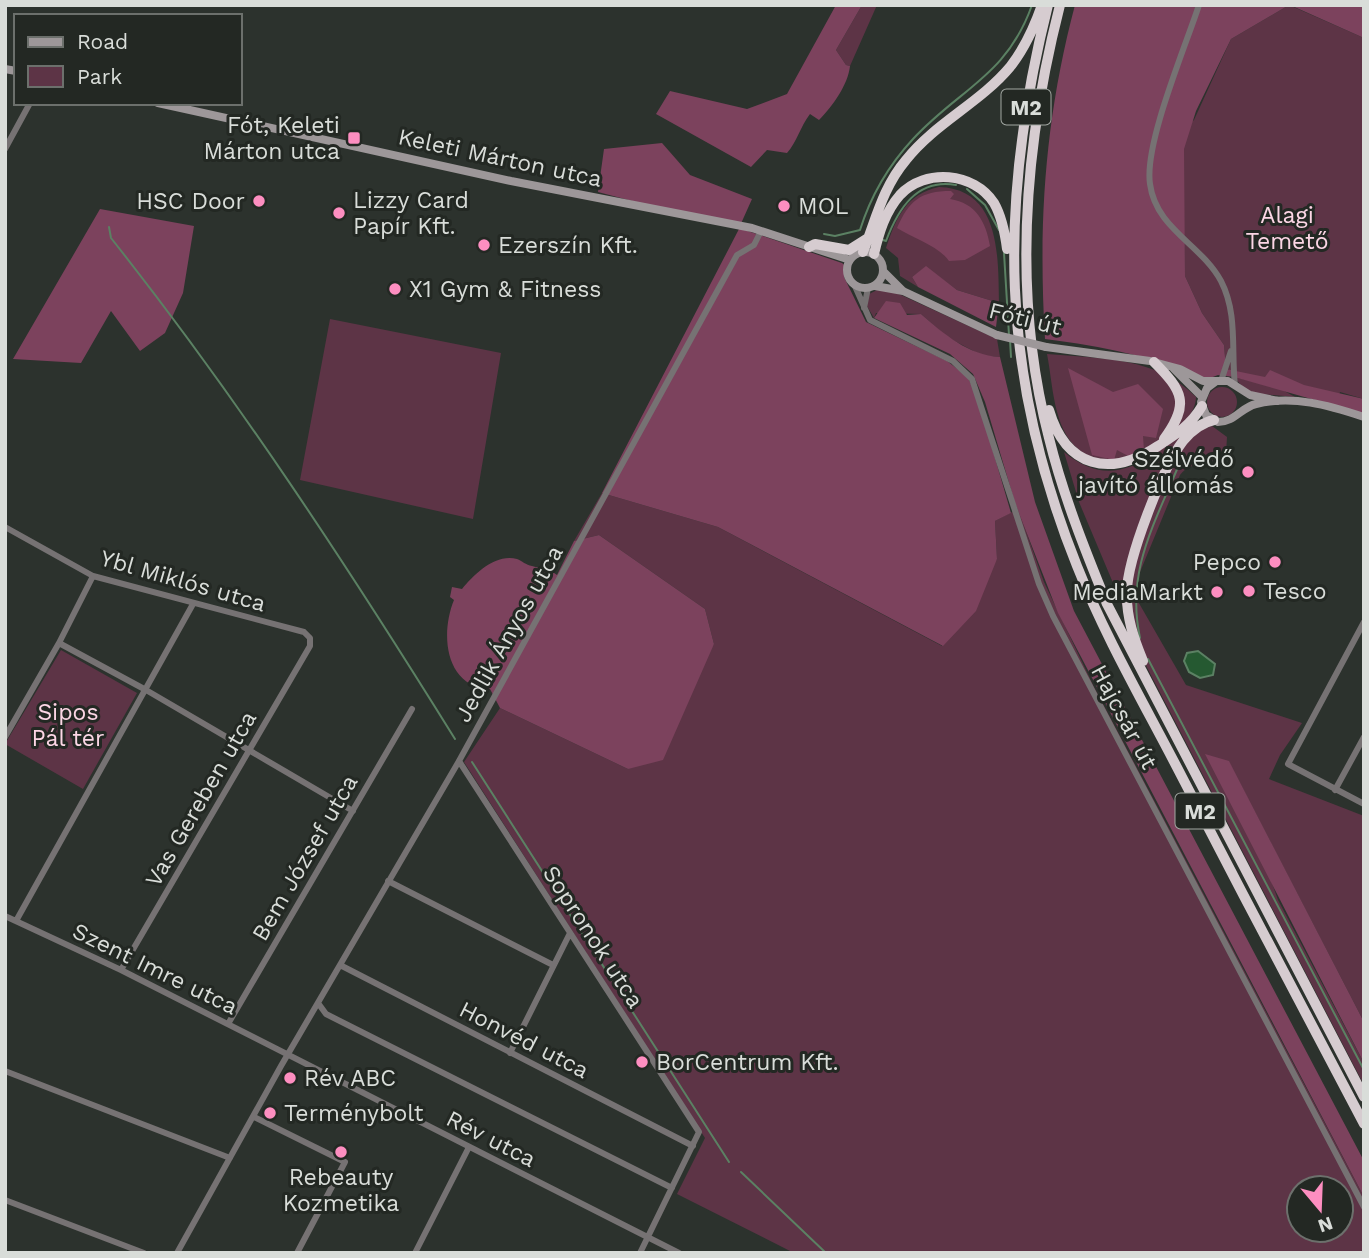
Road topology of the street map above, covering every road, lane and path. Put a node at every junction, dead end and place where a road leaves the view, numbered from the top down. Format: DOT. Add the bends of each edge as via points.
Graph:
graph roads {
  1 [pos="1042,5"];
  2 [pos="1048,5"];
  3 [pos="1060,5"];
  4 [pos="1199,5"];
  5 [pos="29,105"];
  6 [pos="167,105"];
  7 [pos="5,149"];
  8 [pos="761,231"];
  9 [pos="868,238"];
  10 [pos="810,247"];
  11 [pos="868,253"];
  12 [pos="848,264"];
  13 [pos="884,272"];
  14 [pos="1013,276"];
  15 [pos="854,284"];
  16 [pos="872,287"];
  17 [pos="903,291"];
  18 [pos="864,310"];
  19 [pos="1233,346"];
  20 [pos="1154,362"];
  21 [pos="1172,367"];
  22 [pos="1036,378"];
  23 [pos="1218,381"];
  24 [pos="1237,388"];
  25 [pos="1278,401"];
  26 [pos="1202,402"];
  27 [pos="1241,411"];
  28 [pos="1364,417"];
  29 [pos="1213,420"];
  30 [pos="1158,446"];
  31 [pos="5,527"];
  32 [pos="93,576"];
  33 [pos="193,604"];
  34 [pos="1364,622"];
  35 [pos="59,643"];
  36 [pos="310,646"];
  37 [pos="146,690"];
  38 [pos="412,709"];
  39 [pos="1162,712"];
  40 [pos="5,737"];
  41 [pos="1364,737"];
  42 [pos="250,750"];
  43 [pos="459,761"];
  44 [pos="1335,790"];
  45 [pos="1364,804"];
  46 [pos="353,811"];
  47 [pos="388,881"];
  48 [pos="5,916"];
  49 [pos="16,921"];
  50 [pos="570,933"];
  51 [pos="340,965"];
  52 [pos="553,965"];
  53 [pos="121,970"];
  54 [pos="318,1003"];
  55 [pos="228,1024"];
  56 [pos="510,1053"];
  57 [pos="287,1056"];
  58 [pos="5,1071"];
  59 [pos="1364,1097"];
  60 [pos="254,1117"];
  61 [pos="1364,1124"];
  62 [pos="692,1146"];
  63 [pos="469,1147"];
  64 [pos="230,1158"];
  65 [pos="672,1188"];
  66 [pos="5,1200"];
  67 [pos="1364,1207"];
  68 [pos="648,1237"];
  69 [pos="144,1253"];
  70 [pos="177,1253"];
  71 [pos="297,1253"];
  72 [pos="415,1253"];
  73 [pos="640,1253"];
  74 [pos="679,1253"];
  1 -- 9 [label="highway" via="1030,38 1008,69 926,139 899,169 886,189"];
  2 -- 14 [label="highway, M2" via="1019,149"];
  3 -- 22 [label="highway, M2" via="1041,91 1027,208 1028,301"];
  4 -- 19 [label="street" via="1153,144 1150,186 1168,226 1220,280 1232,316"];
  5 -- 7 [label="street"];
  6 -- 8 [label="main road, Keleti Márton utca"];
  8 -- 10 [label="main road, Keleti Márton utca"];
  8 -- 43 [label="street, Jedlik Ányos utca" via="754,244 737,255"];
  9 -- 10 [label="highway" via="849,250"];
  9 -- 11 [label="highway"];
  10 -- 12 [label="main road, Keleti Márton utca"];
  11 -- 12 [label="main road"];
  11 -- 13 [label="main road" via="882,263"];
  11 -- 14 [label="highway" via="900,195 917,183 948,176 979,188 993,202"];
  12 -- 15 [label="main road"];
  13 -- 16 [label="main road"];
  13 -- 17 [label="main road, Fóti út"];
  14 -- 61 [label="highway, M2" via="1016,330 1031,419 1077,568"];
  15 -- 16 [label="main road"];
  15 -- 18 [label="street"];
  16 -- 17 [label="main road"];
  16 -- 18 [label="street"];
  17 -- 20 [label="main road, Fóti út, bridge" via="997,335 1046,347"];
  18 -- 67 [label="street, Hajcsár út" via="873,323 953,361 972,379 1039,583 1058,627"];
  19 -- 23 [label="street"];
  19 -- 24 [label="street"];
  20 -- 21 [label="main road, Fóti út"];
  20 -- 30 [label="highway" via="1176,386 1181,402 1177,420"];
  21 -- 23 [label="main road, Fóti út" via="1203,381"];
  21 -- 26 [label="main road"];
  22 -- 30 [label="highway" via="1060,437 1083,458 1099,464 1123,464"];
  22 -- 39 [label="highway, M2" via="1073,521 1107,604"];
  23 -- 24 [label="main road"];
  23 -- 26 [label="main road" via="1207,388"];
  24 -- 25 [label="main road"];
  24 -- 27 [label="main road" via="1243,400"];
  25 -- 27 [label="main road"];
  25 -- 28 [label="main road" via="1324,404"];
  26 -- 29 [label="main road"];
  26 -- 30 [label="highway" via="1191,423"];
  27 -- 29 [label="main road" via="1228,421"];
  29 -- 39 [label="highway" via="1193,430 1177,451 1141,530 1129,573 1131,627"];
  31 -- 32 [label="street, Ybl Miklós utca"];
  32 -- 33 [label="street, Ybl Miklós utca"];
  32 -- 35 [label="street"];
  33 -- 36 [label="street, Ybl Miklós utca" via="304,632"];
  33 -- 37 [label="street"];
  34 -- 44 [label="street" via="1288,764"];
  35 -- 37 [label="street"];
  35 -- 40 [label="street"];
  36 -- 42 [label="street, Vas Gereben utca"];
  37 -- 42 [label="street"];
  37 -- 49 [label="street"];
  38 -- 46 [label="street, Bem József utca"];
  39 -- 59 [label="highway, M2"];
  41 -- 44 [label="street"];
  42 -- 46 [label="street"];
  42 -- 53 [label="street, Vas Gereben utca"];
  43 -- 47 [label="street, Jedlik Ányos utca"];
  43 -- 50 [label="street, Sopronok utca"];
  44 -- 45 [label="street"];
  46 -- 55 [label="street, Bem József utca"];
  47 -- 51 [label="street, Jedlik Ányos utca"];
  47 -- 52 [label="street"];
  48 -- 49 [label="street, Szent Imre utca"];
  49 -- 53 [label="street, Szent Imre utca"];
  50 -- 52 [label="street"];
  50 -- 62 [label="street, Sopronok utca" via="699,1132"];
  51 -- 54 [label="street, Jedlik Ányos utca"];
  51 -- 56 [label="street, Honvéd utca"];
  52 -- 56 [label="street"];
  53 -- 55 [label="street, Szent Imre utca"];
  54 -- 57 [label="street, Jedlik Ányos utca"];
  54 -- 65 [label="street, Rév utca" via="326,1014"];
  55 -- 57 [label="street, Szent Imre utca"];
  56 -- 62 [label="street, Honvéd utca"];
  57 -- 60 [label="street, Jedlik Ányos utca"];
  57 -- 63 [label="street, Rév utca"];
  58 -- 64 [label="street"];
  60 -- 64 [label="street, Jedlik Ányos utca"];
  60 -- 71 [label="street" via="345,1162"];
  62 -- 65 [label="street"];
  63 -- 68 [label="street, Rév utca"];
  63 -- 72 [label="street"];
  64 -- 70 [label="street, Jedlik Ányos utca"];
  65 -- 68 [label="street"];
  66 -- 69 [label="street"];
  68 -- 73 [label="street"];
  68 -- 74 [label="street, Rév utca"];
}
